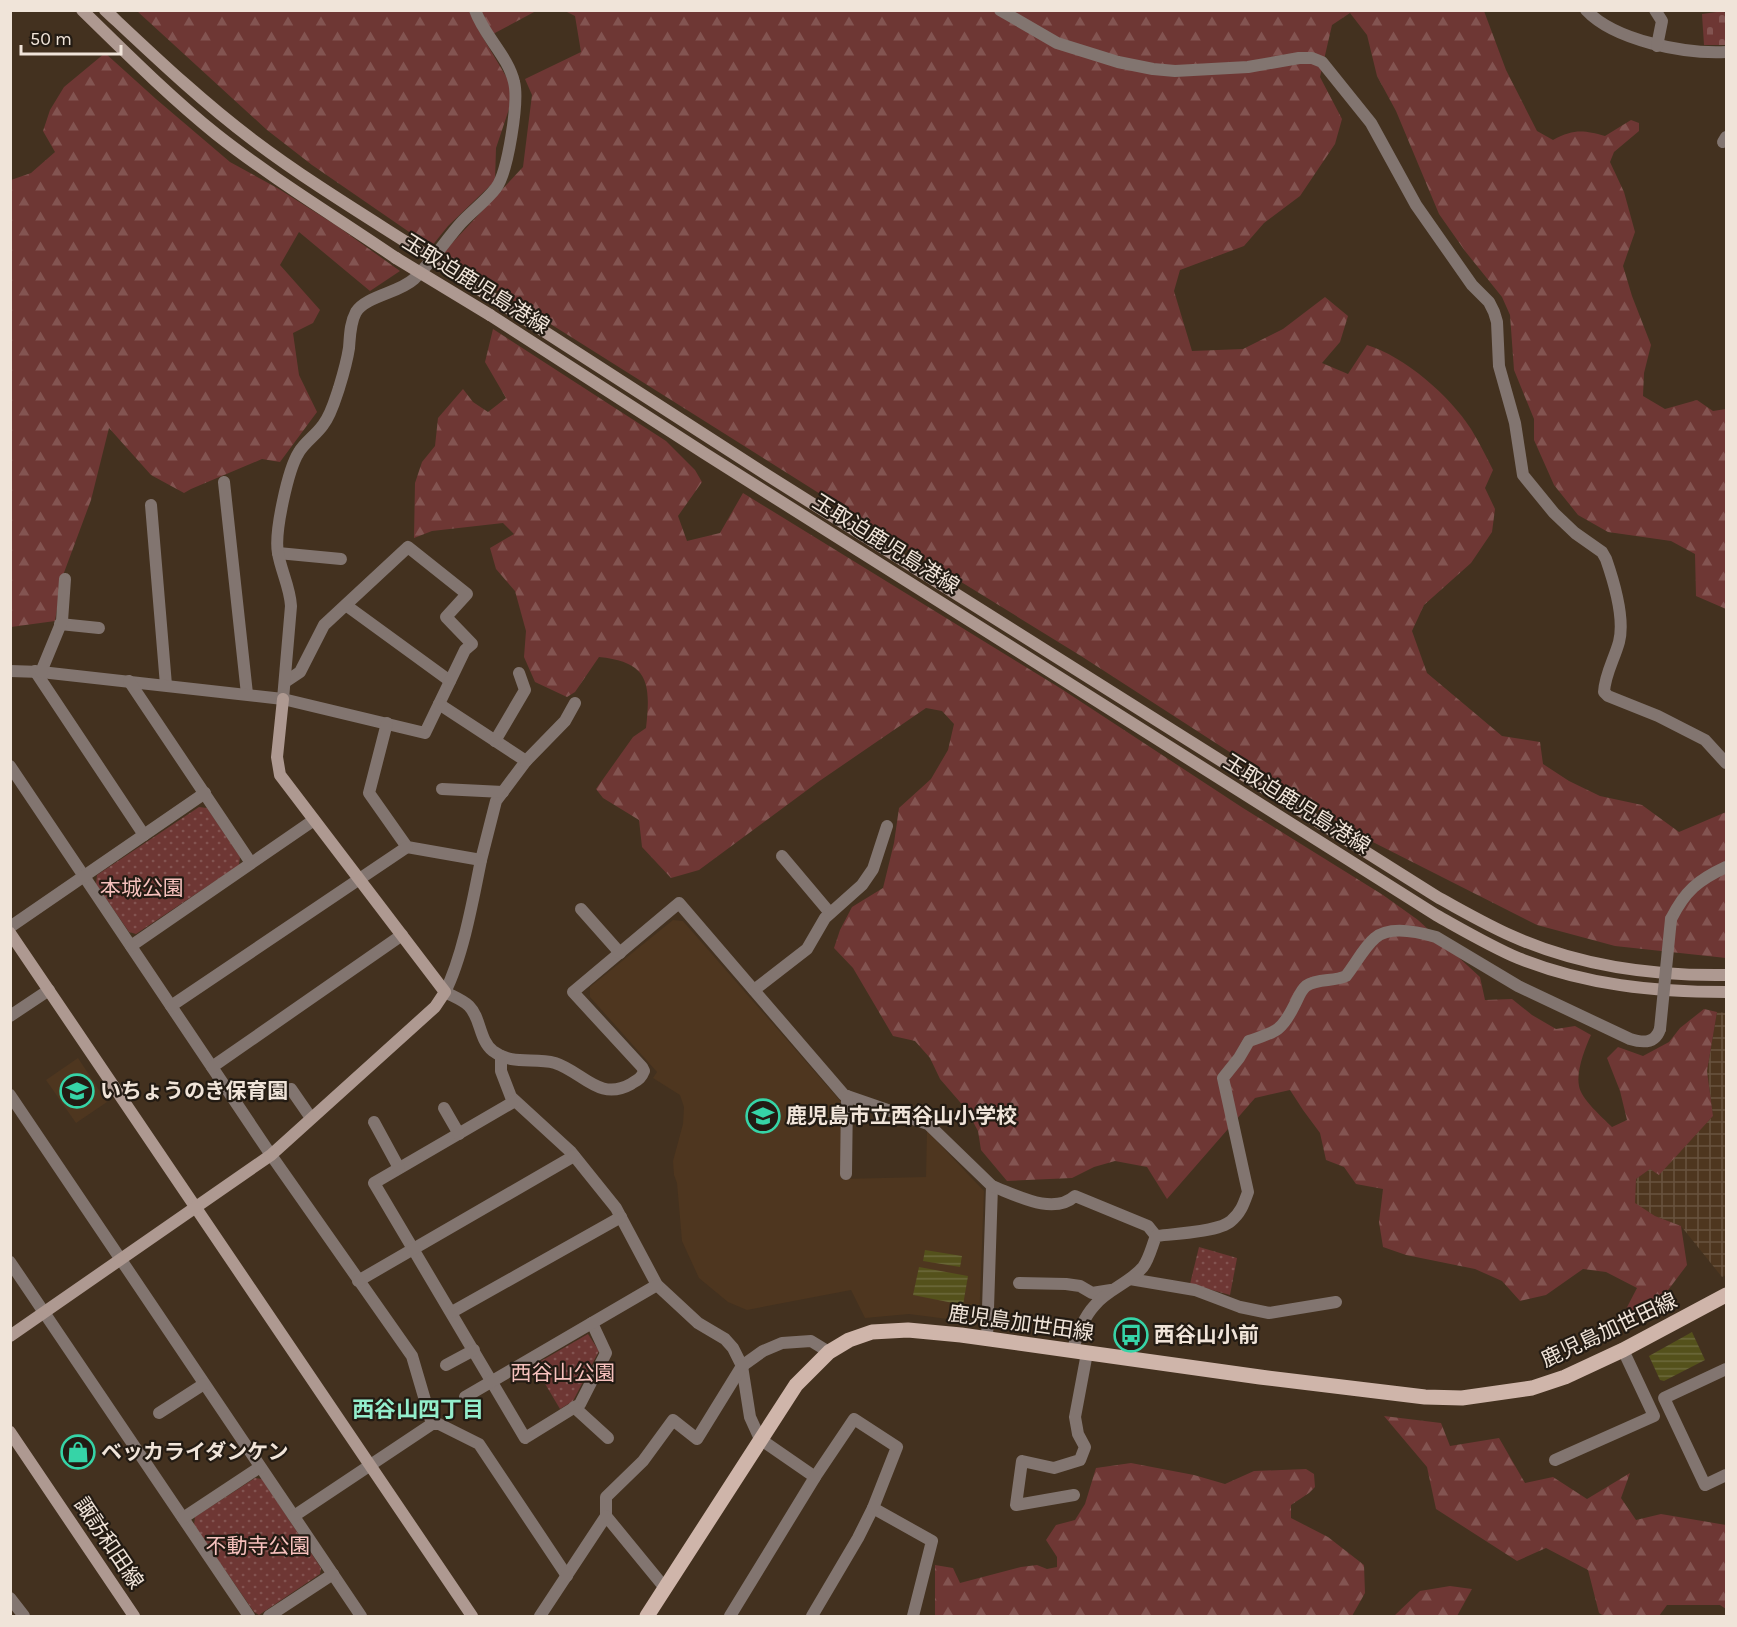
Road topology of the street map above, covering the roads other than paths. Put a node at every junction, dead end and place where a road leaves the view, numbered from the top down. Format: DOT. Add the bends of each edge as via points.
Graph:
graph roads {
  1 [pos="82,10"];
  2 [pos="105,10"];
  3 [pos="475,10"];
  4 [pos="1000,10"];
  5 [pos="1586,10"];
  6 [pos="1655,10"];
  7 [pos="1657,46"];
  8 [pos="1724,55"];
  9 [pos="224,482"];
  10 [pos="151,505"];
  11 [pos="278,553"];
  12 [pos="340,559"];
  13 [pos="65,579"];
  14 [pos="347,606"];
  15 [pos="60,624"];
  16 [pos="99,628"];
  17 [pos="10,671"];
  18 [pos="38,671"];
  19 [pos="519,673"];
  20 [pos="129,681"];
  21 [pos="450,681"];
  22 [pos="285,682"];
  23 [pos="166,685"];
  24 [pos="247,694"];
  25 [pos="283,699"];
  26 [pos="575,703"];
  27 [pos="439,704"];
  28 [pos="387,723"];
  29 [pos="495,741"];
  30 [pos="526,761"];
  31 [pos="1726,763"];
  32 [pos="10,766"];
  33 [pos="442,789"];
  34 [pos="503,792"];
  35 [pos="205,793"];
  36 [pos="314,820"];
  37 [pos="887,826"];
  38 [pos="144,835"];
  39 [pos="407,847"];
  40 [pos="782,856"];
  41 [pos="481,860"];
  42 [pos="251,863"];
  43 [pos="1726,867"];
  44 [pos="84,876"];
  45 [pos="359,879"];
  46 [pos="581,909"];
  47 [pos="830,913"];
  48 [pos="10,927"];
  49 [pos="10,933"];
  50 [pos="402,935"];
  51 [pos="131,946"];
  52 [pos="620,953"];
  53 [pos="1726,975"];
  54 [pos="49,990"];
  55 [pos="754,990"];
  56 [pos="445,992"];
  57 [pos="1726,992"];
  58 [pos="171,1006"];
  59 [pos="10,1016"];
  60 [pos="501,1056"];
  61 [pos="212,1066"];
  62 [pos="291,1089"];
  63 [pos="10,1095"];
  64 [pos="847,1096"];
  65 [pos="515,1101"];
  66 [pos="444,1108"];
  67 [pos="311,1118"];
  68 [pos="374,1122"];
  69 [pos="459,1134"];
  70 [pos="271,1155"];
  71 [pos="574,1156"];
  72 [pos="399,1168"];
  73 [pos="846,1174"];
  74 [pos="992,1186"];
  75 [pos="197,1207"];
  76 [pos="621,1217"];
  77 [pos="1156,1236"];
  78 [pos="414,1249"];
  79 [pos="121,1260"];
  80 [pos="10,1262"];
  81 [pos="1130,1279"];
  82 [pos="358,1281"];
  83 [pos="1019,1283"];
  84 [pos="657,1285"];
  85 [pos="1112,1290"];
  86 [pos="1726,1295"];
  87 [pos="1336,1302"];
  88 [pos="44,1312"];
  89 [pos="452,1312"];
  90 [pos="592,1323"];
  91 [pos="10,1336"];
  92 [pos="987,1339"];
  93 [pos="474,1350"];
  94 [pos="1623,1350"];
  95 [pos="829,1352"];
  96 [pos="1079,1352"];
  97 [pos="446,1365"];
  98 [pos="742,1366"];
  99 [pos="1726,1369"];
  100 [pos="492,1381"];
  101 [pos="204,1383"];
  102 [pos="465,1397"];
  103 [pos="574,1407"];
  104 [pos="159,1413"];
  105 [pos="432,1424"];
  106 [pos="10,1432"];
  107 [pos="608,1438"];
  108 [pos="760,1439"];
  109 [pos="1555,1460"];
  110 [pos="370,1465"];
  111 [pos="260,1467"];
  112 [pos="1726,1475"];
  113 [pos="815,1477"];
  114 [pos="1074,1495"];
  115 [pos="873,1508"];
  116 [pos="294,1516"];
  117 [pos="606,1516"];
  118 [pos="183,1518"];
  119 [pos="333,1574"];
  120 [pos="567,1576"];
  121 [pos="665,1587"];
  122 [pos="10,1598"];
  123 [pos="24,1617"];
  124 [pos="134,1617"];
  125 [pos="249,1617"];
  126 [pos="268,1617"];
  127 [pos="361,1617"];
  128 [pos="472,1617"];
  129 [pos="540,1617"];
  130 [pos="647,1617"];
  131 [pos="730,1617"];
  132 [pos="812,1617"];
  133 [pos="913,1617"];
  1 -- 57 [label="main road, 玉取迫鹿児島港線, bridge" via="217,135 396,258 1427,909 1484,942 1556,972 1646,989"];
  2 -- 53 [label="main road, 玉取迫鹿児島港線, bridge" via="252,139 309,180 767,475 1430,892 1543,948 1644,972"];
  3 -- 11 [label="street" via="515,83 515,116 502,177 413,280 363,305 356,313 330,413 294,460 279,515"];
  4 -- 31 [label="street" via="1057,43 1153,69 1248,67 1299,58 1322,62 1371,123 1416,205 1494,312 1499,366 1515,423 1523,475 1554,513 1606,559 1621,629 1604,692 1705,740"];
  5 -- 7 [label="street" via="1606,26"];
  6 -- 7 [label="street" via="1662,21"];
  7 -- 8 [label="street"];
  9 -- 24 [label="street"];
  10 -- 23 [label="street"];
  11 -- 12 [label="street"];
  11 -- 22 [label="street" via="290,596"];
  13 -- 15 [label="street"];
  14 -- 21 [label="street"];
  14 -- 21 [label="street" via="408,547 467,594 446,617 472,644"];
  14 -- 22 [label="street" via="324,625 300,672"];
  15 -- 16 [label="street"];
  15 -- 18 [label="street"];
  17 -- 18 [label="street"];
  18 -- 20 [label="street"];
  18 -- 38 [label="street"];
  19 -- 29 [label="street" via="525,690"];
  20 -- 23 [label="street"];
  20 -- 35 [label="street"];
  21 -- 27 [label="street"];
  22 -- 25 [label="street"];
  23 -- 24 [label="street"];
  24 -- 25 [label="street"];
  25 -- 28 [label="street"];
  25 -- 36 [label="main road" via="278,771"];
  26 -- 30 [label="street" via="565,721"];
  27 -- 28 [label="street" via="425,733"];
  27 -- 29 [label="street"];
  28 -- 39 [label="street" via="369,793"];
  29 -- 30 [label="street"];
  30 -- 34 [label="street"];
  32 -- 44 [label="street"];
  33 -- 34 [label="street"];
  34 -- 41 [label="street" via="496,801"];
  35 -- 38 [label="street"];
  35 -- 42 [label="street"];
  36 -- 42 [label="street"];
  36 -- 45 [label="main road"];
  37 -- 47 [label="street" via="873,869 862,885"];
  38 -- 44 [label="street"];
  39 -- 41 [label="street"];
  39 -- 45 [label="street"];
  40 -- 47 [label="street"];
  41 -- 56 [label="street"];
  42 -- 51 [label="street"];
  43 -- 77 [label="street, bridge" via="1694,886 1679,902 1671,919 1660,1029 1652,1041 1630,1039 1518,986 1436,937 1395,931 1375,938 1346,976 1304,988 1287,1020 1278,1030 1248,1041 1223,1078 1248,1192 1242,1209 1230,1223 1218,1227"];
  44 -- 48 [label="street"];
  44 -- 51 [label="street"];
  45 -- 50 [label="main road"];
  45 -- 58 [label="street"];
  46 -- 52 [label="street"];
  47 -- 55 [label="street" via="807,949"];
  49 -- 54 [label="main road"];
  50 -- 56 [label="main road"];
  50 -- 61 [label="street"];
  51 -- 58 [label="street"];
  52 -- 55 [label="street" via="679,903"];
  52 -- 60 [label="street" via="573,993 642,1067 639,1079 623,1089 600,1088 558,1064 543,1060 519,1062"];
  54 -- 59 [label="street"];
  54 -- 75 [label="main road"];
  55 -- 64 [label="street"];
  56 -- 60 [label="street" via="469,1006 489,1047"];
  56 -- 67 [label="main road" via="435,1007"];
  58 -- 61 [label="street"];
  60 -- 65 [label="street" via="504,1081"];
  61 -- 70 [label="street"];
  62 -- 67 [label="street"];
  63 -- 79 [label="street"];
  64 -- 73 [label="street"];
  64 -- 74 [label="street" via="928,1124"];
  65 -- 69 [label="street"];
  65 -- 71 [label="street"];
  66 -- 69 [label="street"];
  67 -- 70 [label="main road"];
  68 -- 72 [label="street"];
  69 -- 72 [label="street"];
  70 -- 75 [label="main road"];
  70 -- 82 [label="street"];
  71 -- 76 [label="street"];
  71 -- 78 [label="street"];
  72 -- 78 [label="street" via="374,1183"];
  74 -- 77 [label="street" via="1058,1206 1075,1196 1148,1226"];
  74 -- 92 [label="street"];
  75 -- 79 [label="main road"];
  75 -- 110 [label="main road"];
  76 -- 84 [label="street"];
  76 -- 89 [label="street"];
  77 -- 81 [label="street" via="1144,1266"];
  78 -- 82 [label="street"];
  78 -- 89 [label="street"];
  79 -- 88 [label="main road"];
  79 -- 101 [label="street"];
  80 -- 88 [label="street"];
  81 -- 85 [label="street"];
  81 -- 87 [label="street" via="1196,1290 1269,1314"];
  82 -- 105 [label="street" via="412,1356"];
  83 -- 85 [label="street" via="1066,1284 1092,1293"];
  84 -- 90 [label="street"];
  84 -- 98 [label="street" via="698,1323 726,1339"];
  85 -- 96 [label="street" via="1083,1320"];
  86 -- 94 [label="main road, 鹿児島加世田線"];
  88 -- 91 [label="main road"];
  88 -- 118 [label="street"];
  89 -- 93 [label="street"];
  90 -- 100 [label="street"];
  90 -- 103 [label="street" via="606,1353 580,1404"];
  92 -- 95 [label="main road, 鹿児島加世田線" via="891,1330 849,1340"];
  92 -- 96 [label="main road, 鹿児島加世田線"];
  93 -- 97 [label="street"];
  93 -- 100 [label="street"];
  94 -- 96 [label="main road, 鹿児島加世田線" via="1532,1388 1462,1398 1425,1397"];
  94 -- 109 [label="street" via="1654,1416"];
  95 -- 98 [label="street" via="810,1341 782,1343"];
  95 -- 108 [label="main road, 鹿児島加世田線" via="796,1385"];
  96 -- 114 [label="street" via="1076,1417 1085,1447 1080,1460 1054,1468 1022,1461 1016,1505"];
  98 -- 108 [label="street" via="750,1417"];
  98 -- 117 [label="street" via="697,1439 673,1420 643,1461 606,1497"];
  99 -- 112 [label="street" via="1664,1398 1705,1485"];
  100 -- 102 [label="street"];
  100 -- 103 [label="street" via="525,1438"];
  101 -- 104 [label="street"];
  101 -- 111 [label="street"];
  103 -- 107 [label="street"];
  105 -- 110 [label="street"];
  105 -- 120 [label="street" via="479,1444"];
  106 -- 124 [label="main road, 諏訪和田線"];
  108 -- 113 [label="street"];
  108 -- 121 [label="main road, 鹿児島加世田線"];
  110 -- 116 [label="street"];
  110 -- 128 [label="main road"];
  111 -- 116 [label="street"];
  111 -- 118 [label="street"];
  113 -- 115 [label="street" via="854,1419 897,1447"];
  113 -- 131 [label="street"];
  115 -- 132 [label="street"];
  115 -- 133 [label="street" via="932,1540"];
  116 -- 119 [label="street"];
  117 -- 120 [label="street"];
  117 -- 121 [label="street"];
  118 -- 125 [label="street"];
  119 -- 126 [label="street"];
  119 -- 127 [label="street"];
  120 -- 129 [label="street"];
  121 -- 130 [label="main road, 鹿児島加世田線"];
  122 -- 123 [label="street"];
}
